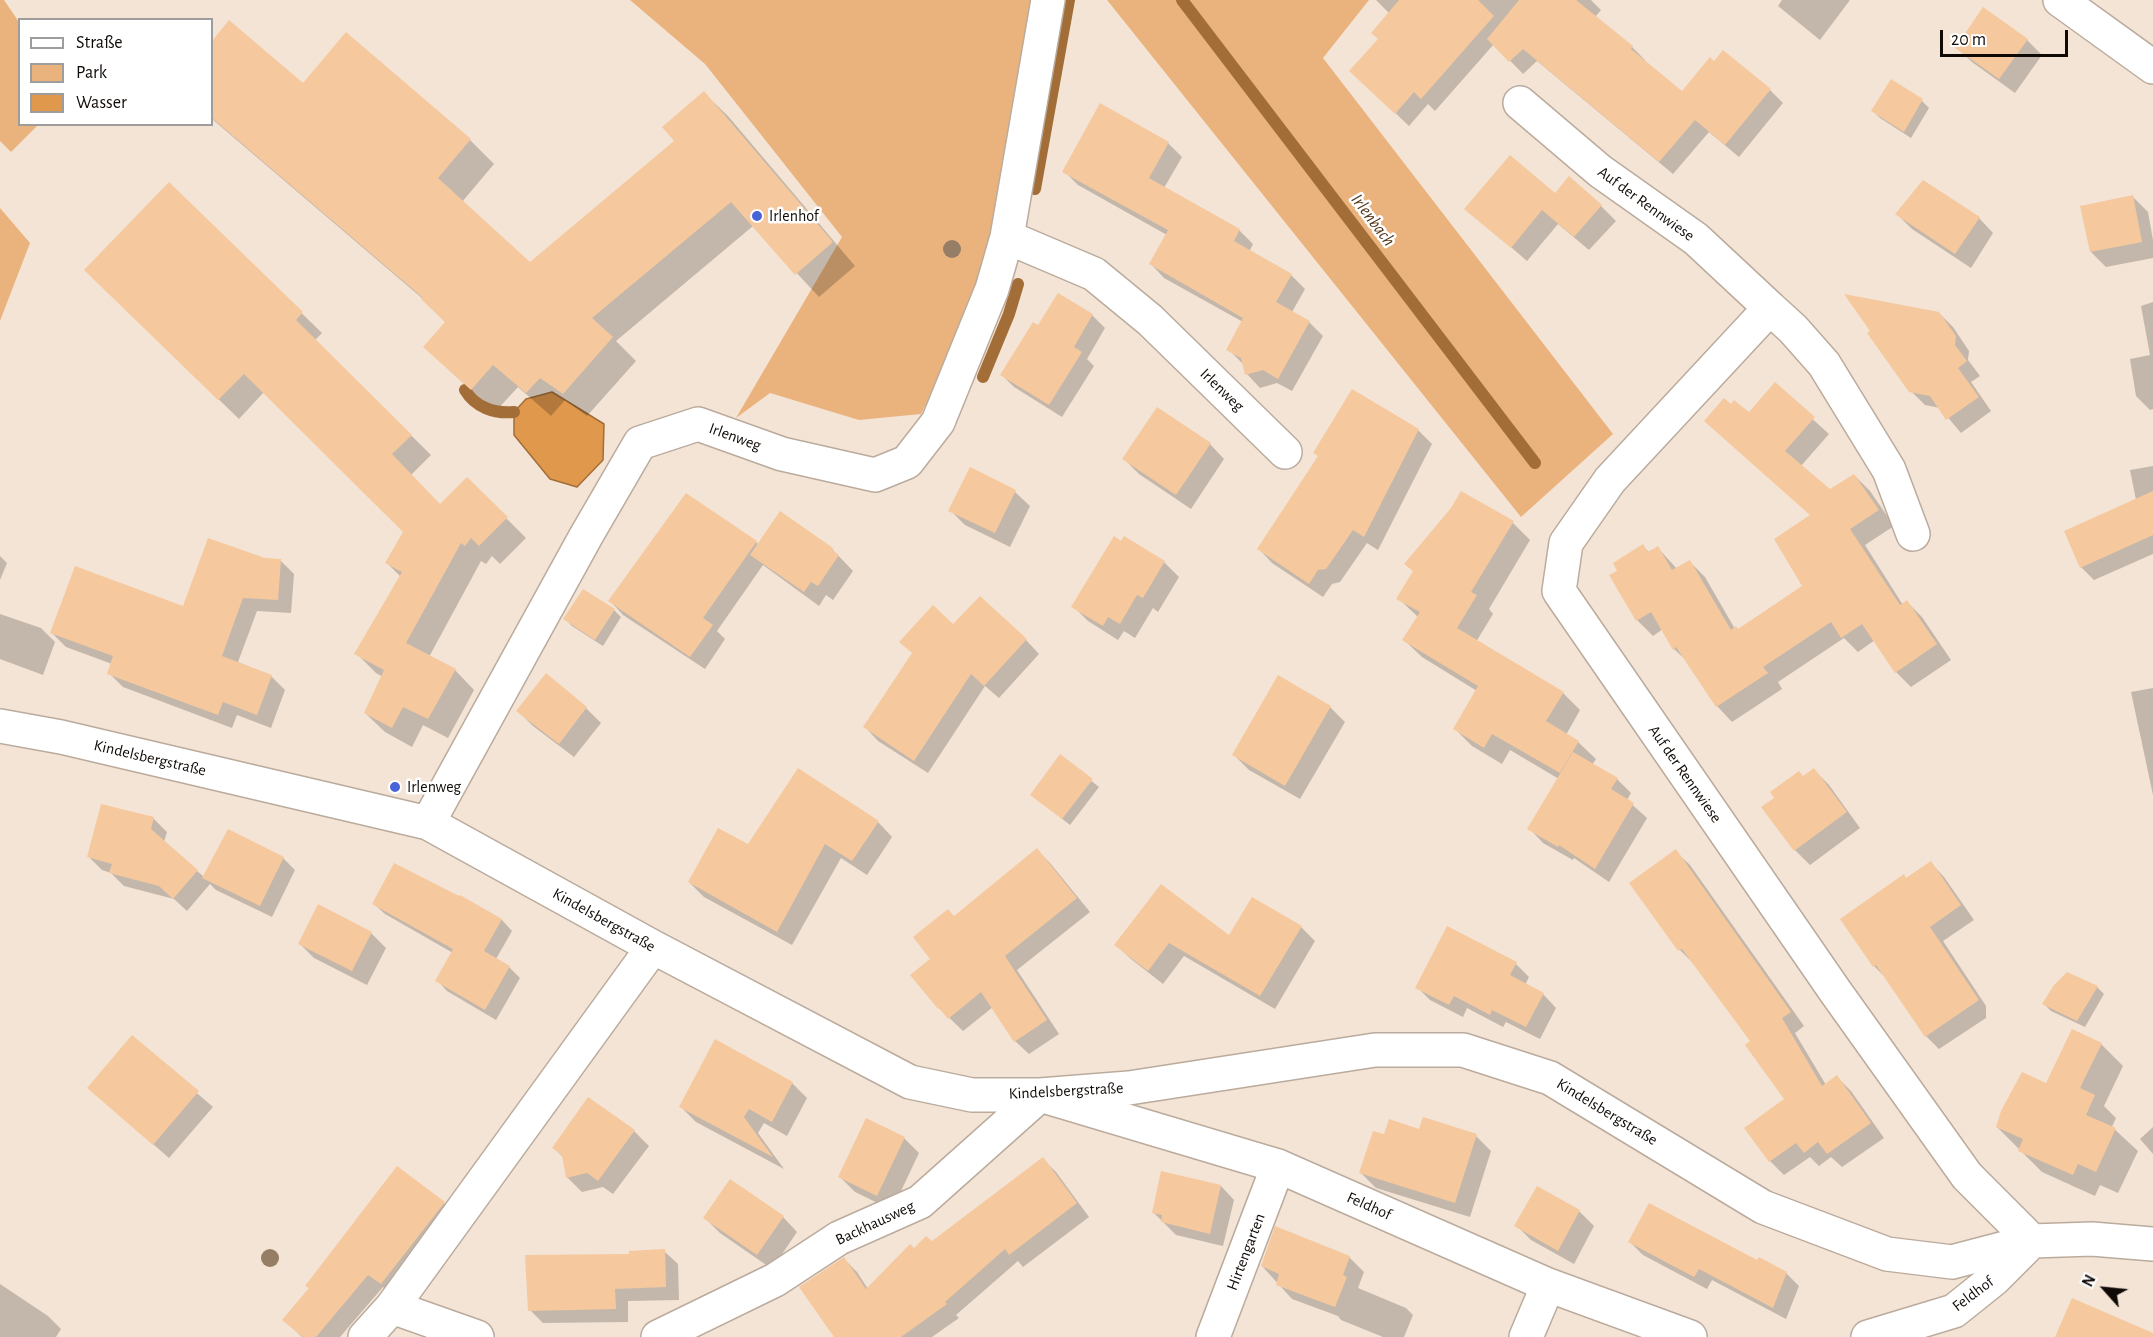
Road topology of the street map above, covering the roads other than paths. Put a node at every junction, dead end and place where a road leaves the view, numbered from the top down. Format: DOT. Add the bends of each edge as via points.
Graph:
graph roads {
  1 [pos="1048,0"];
  2 [pos="2060,0"];
  3 [pos="2153,66"];
  4 [pos="1520,103"];
  5 [pos="1007,237"];
  6 [pos="1770,308"];
  7 [pos="1285,452"];
  8 [pos="1913,534"];
  9 [pos="0,726"];
  10 [pos="428,824"];
  11 [pos="653,947"];
  12 [pos="1040,1095"];
  13 [pos="1278,1166"];
  14 [pos="2032,1241"];
  15 [pos="2153,1244"];
  16 [pos="1548,1285"];
  17 [pos="392,1307"];
  18 [pos="365,1337"];
  19 [pos="477,1337"];
  20 [pos="658,1337"];
  21 [pos="1213,1337"];
  22 [pos="1526,1337"];
  23 [pos="1690,1337"];
  24 [pos="1868,1337"];
  1 -- 5 [label="street, Irlenweg"];
  2 -- 3 [label="street"];
  4 -- 6 [label="street, Auf der Rennwiese" via="1600,171 1696,239"];
  5 -- 7 [label="street, Irlenweg" via="1094,274 1150,320"];
  5 -- 10 [label="street, Irlenweg" via="992,289 938,422 907,462 875,475 782,454 698,424 640,443"];
  6 -- 8 [label="street, Auf der Rennwiese" via="1824,364 1889,470"];
  6 -- 14 [label="street, Auf der Rennwiese" via="1610,480 1566,543 1559,591 1834,991 1967,1176"];
  9 -- 10 [label="street, Kindelsbergstraße"];
  10 -- 11 [label="street, Kindelsbergstraße"];
  11 -- 12 [label="street, Kindelsbergstraße" via="910,1082 972,1095"];
  11 -- 17 [label="street"];
  12 -- 13 [label="street, Feldhof"];
  12 -- 14 [label="street, Kindelsbergstraße" via="1129,1088 1375,1050 1463,1050 1550,1078 1763,1207 1887,1254 1952,1262"];
  12 -- 20 [label="street, Backhausweg" via="920,1202 839,1238 775,1280"];
  13 -- 16 [label="street, Feldhof"];
  13 -- 21 [label="street, Hirtengarten"];
  14 -- 15 [label="street, Kindelsbergstraße" via="2092,1239"];
  14 -- 24 [label="street, Feldhof" via="1954,1311"];
  16 -- 22 [label="street"];
  16 -- 23 [label="street, Feldhof"];
  17 -- 18 [label="street"];
  17 -- 19 [label="street"];
}
